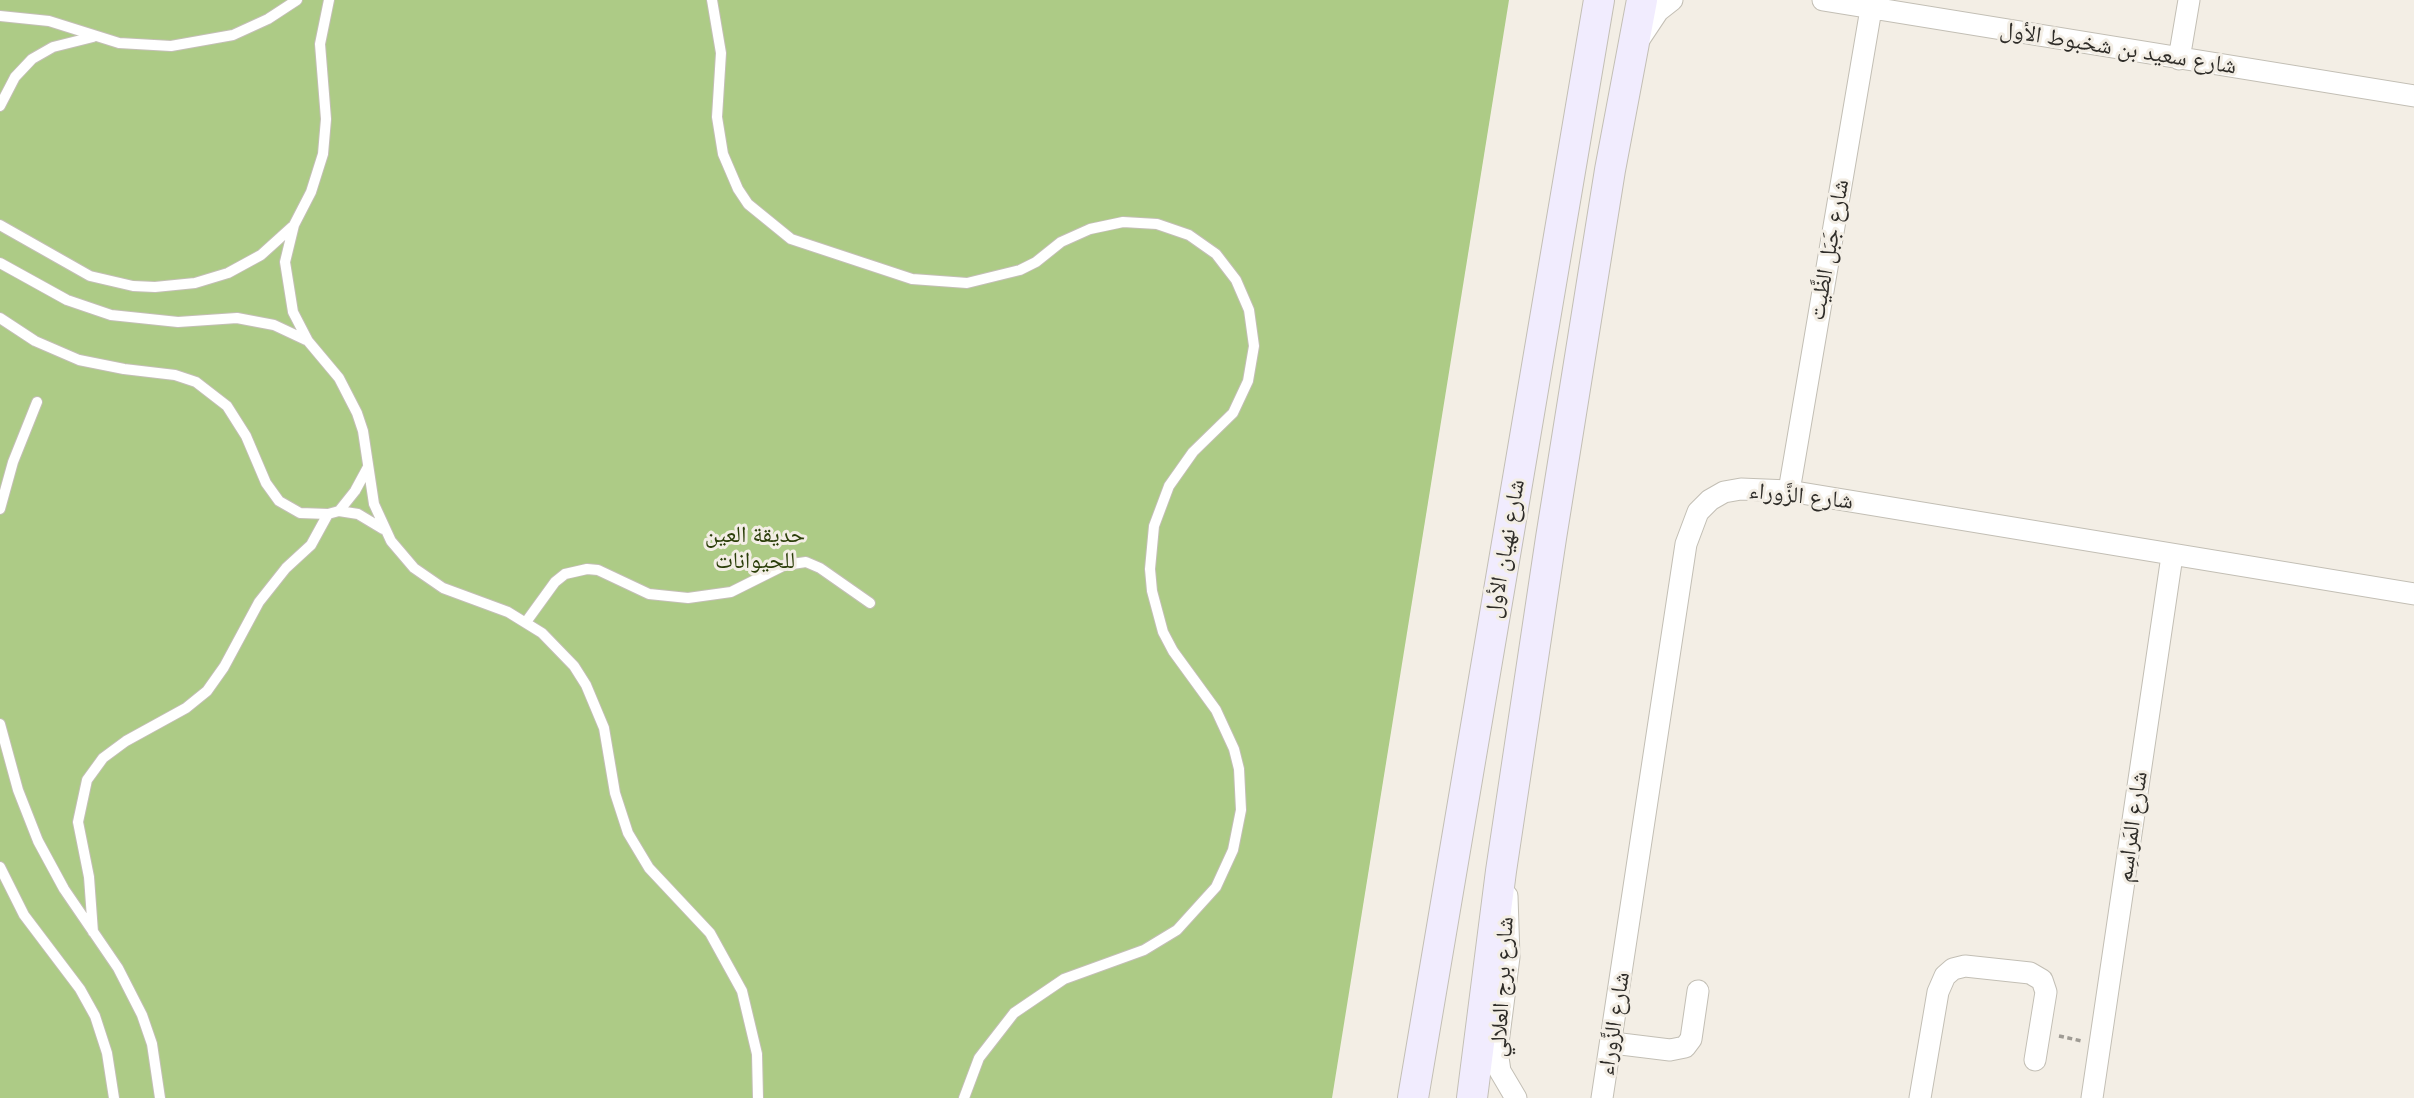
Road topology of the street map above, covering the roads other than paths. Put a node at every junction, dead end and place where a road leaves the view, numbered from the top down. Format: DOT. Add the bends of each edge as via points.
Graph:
graph roads {
  1 [pos="298,0"];
  2 [pos="329,0"];
  3 [pos="712,0"];
  4 [pos="1600,0"];
  5 [pos="1642,0"];
  6 [pos="1672,0"];
  7 [pos="1823,0"];
  8 [pos="2189,0"];
  9 [pos="1871,9"];
  10 [pos="0,16"];
  11 [pos="93,37"];
  12 [pos="1632,52"];
  13 [pos="2179,58"];
  14 [pos="2414,96"];
  15 [pos="0,106"];
  16 [pos="0,225"];
  17 [pos="294,225"];
  18 [pos="0,262"];
  19 [pos="0,318"];
  20 [pos="309,341"];
  21 [pos="37,402"];
  22 [pos="368,467"];
  23 [pos="1789,491"];
  24 [pos="0,509"];
  25 [pos="334,513"];
  26 [pos="383,529"];
  27 [pos="2172,556"];
  28 [pos="2414,594"];
  29 [pos="870,603"];
  30 [pos="526,622"];
  31 [pos="0,724"];
  32 [pos="0,867"];
  33 [pos="1501,871"];
  34 [pos="93,932"];
  35 [pos="1698,991"];
  36 [pos="1613,1043"];
  37 [pos="2035,1060"];
  38 [pos="114,1098"];
  39 [pos="160,1098"];
  40 [pos="758,1098"];
  41 [pos="964,1098"];
  42 [pos="1413,1098"];
  43 [pos="1472,1098"];
  44 [pos="1516,1098"];
  45 [pos="1602,1098"];
  46 [pos="1920,1098"];
  47 [pos="2092,1098"];
  1 -- 11 [label="lane" via="268,19 214,41 145,46"];
  2 -- 17 [label="lane" via="320,44 326,119 323,154"];
  3 -- 41 [label="lane" via="722,53 717,117 723,154 748,204 791,239 912,279 967,283 1020,270 1090,229 1124,222 1157,224 1189,235 1216,254 1236,280 1249,310 1254,346 1245,390 1222,428 1194,452 1169,486 1154,526 1150,569 1163,632 1216,710 1234,749 1241,810 1233,850 1210,895 1177,930 1144,950 1064,979 1014,1013 979,1058"];
  4 -- 42 [label="main road, شارع نهيان الأول"];
  5 -- 12 [label="main road, شارع نهيان الأول"];
  6 -- 12 [label="street" via="1645,28"];
  7 -- 9 [label="street, شارع سعيد بن شخبوط الأول"];
  8 -- 13 [label="street"];
  9 -- 13 [label="street, شارع سعيد بن شخبوط الأول"];
  9 -- 23 [label="street, شارع جَبَل الظَّيت"];
  10 -- 11 [label="lane" via="49,21"];
  11 -- 15 [label="lane" via="52,47 32,60 15,78"];
  12 -- 33 [label="main road, شارع نهيان الأول"];
  13 -- 14 [label="street, شارع سعيد بن شخبوط الأول"];
  16 -- 17 [label="lane" via="90,276 155,287 195,283 228,273 261,256"];
  17 -- 20 [label="lane" via="285,279 293,312"];
  18 -- 20 [label="lane" via="67,300 111,314 178,322 247,319"];
  19 -- 25 [label="lane" via="35,341 79,360 175,375 207,388 237,421 279,501 300,513"];
  20 -- 22 [label="lane" via="349,395 363,431"];
  21 -- 24 [label="lane"];
  22 -- 25 [label="lane" via="355,491"];
  22 -- 26 [label="lane" via="373,504"];
  23 -- 27 [label="street, شارع الزَّوراء"];
  23 -- 36 [label="street, شارع الزَّوراء" via="1724,492 1704,506 1690,527"];
  25 -- 26 [label="lane" via="358,514"];
  25 -- 34 [label="lane" via="259,602 207,691 103,758 87,780 78,822"];
  26 -- 30 [label="lane" via="428,579"];
  27 -- 28 [label="street, شارع الزَّوراء"];
  27 -- 47 [label="street, شارع المَراسِم"];
  29 -- 30 [label="lane" via="806,562 785,565 731,592 688,598 649,594 587,569 565,574 555,582"];
  30 -- 40 [label="lane" via="559,649 586,685 604,728 620,814 638,852 710,933 733,972 754,1032"];
  31 -- 34 [label="lane" via="38,841"];
  32 -- 38 [label="lane" via="24,915 95,1016"];
  33 -- 43 [label="main road, شارع نهيان الأول"];
  33 -- 44 [label="street, شارع برج العلالي" via="1510,946 1497,1051 1503,1081"];
  34 -- 39 [label="lane" via="142,1015 152,1044"];
  35 -- 36 [label="street" via="1691,1039 1685,1047 1670,1050"];
  36 -- 45 [label="street, شارع الزَّوراء"];
  37 -- 46 [label="street" via="2046,992 2037,975 1953,969 1938,992"];
}
